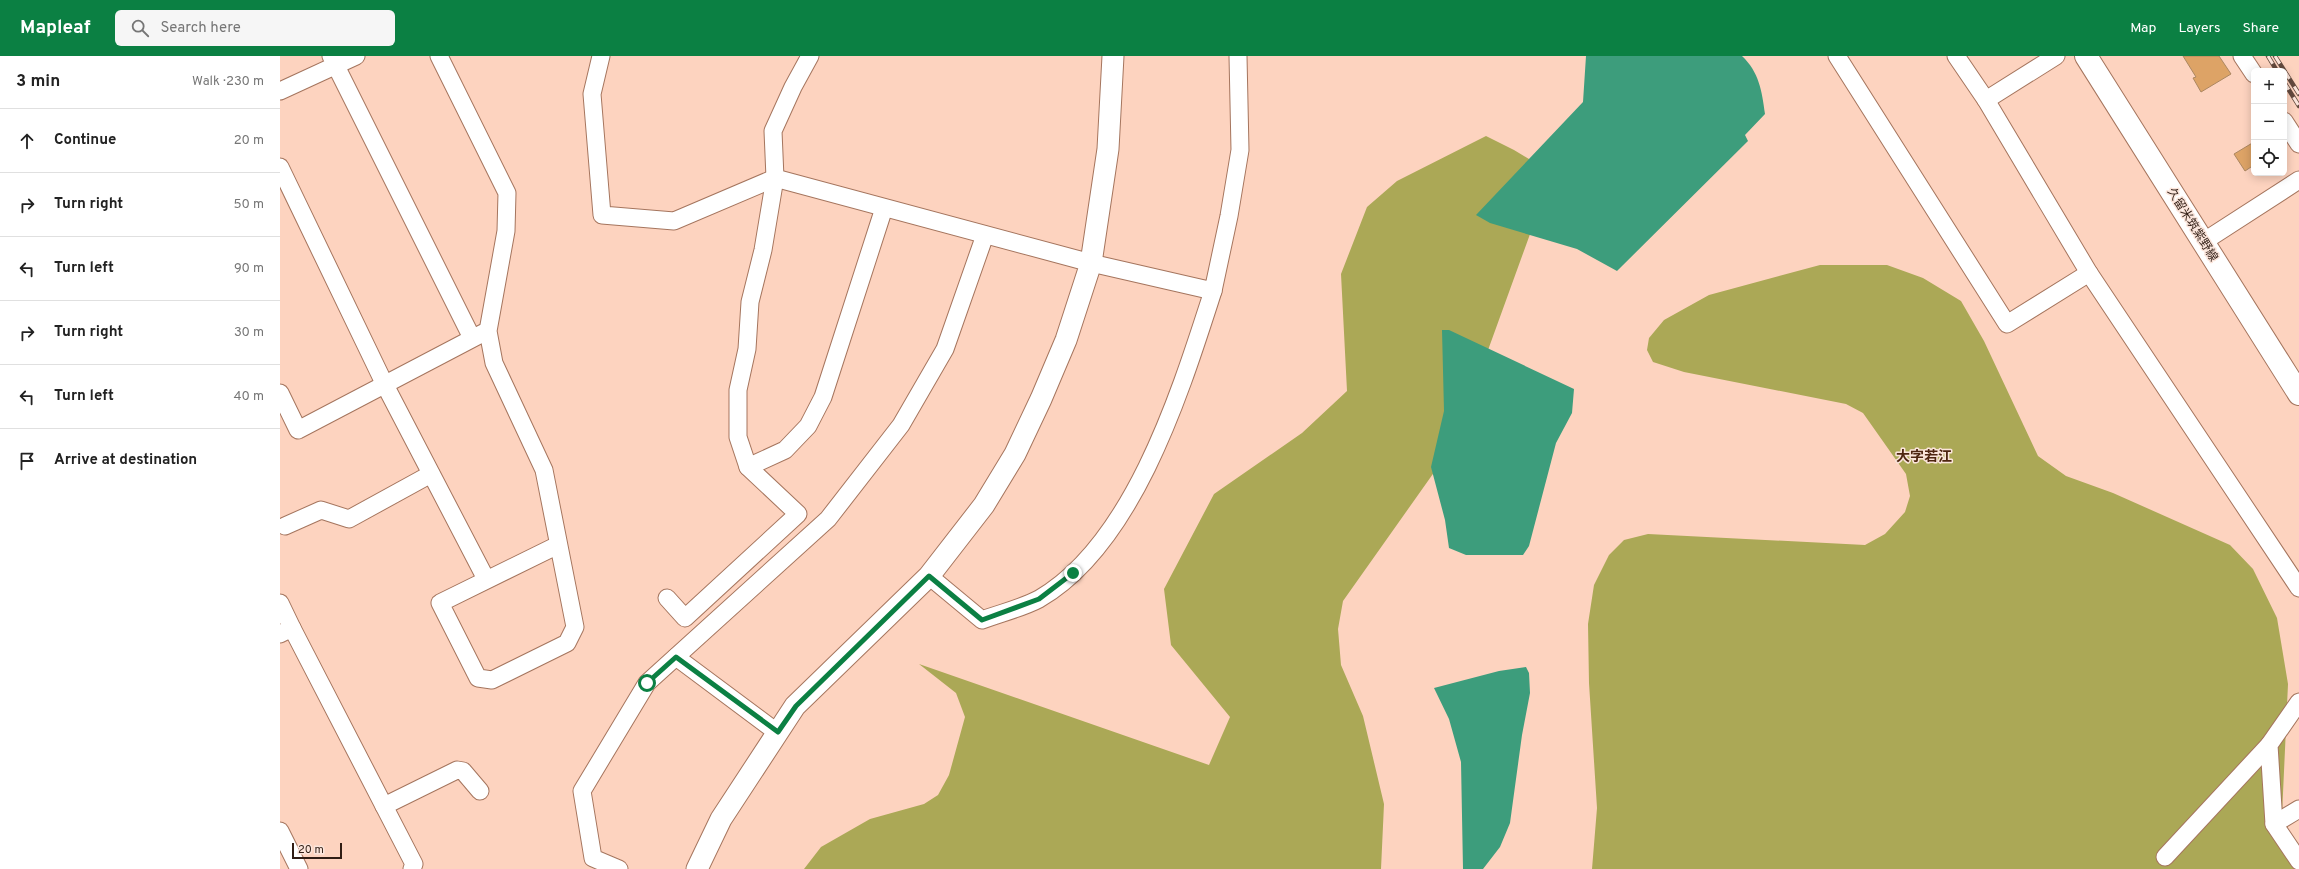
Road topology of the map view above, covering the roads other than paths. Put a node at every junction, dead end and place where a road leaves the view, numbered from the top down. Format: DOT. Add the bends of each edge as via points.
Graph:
graph roads {
  1 [pos="356,56"];
  2 [pos="439,56"];
  3 [pos="601,56"];
  4 [pos="810,56"];
  5 [pos="1113,56"];
  6 [pos="1238,56"];
  7 [pos="1837,56"];
  8 [pos="1956,56"];
  9 [pos="2056,56"];
  10 [pos="2086,56"];
  11 [pos="2242,56"];
  12 [pos="334,61"];
  13 [pos="2251,70"];
  14 [pos="280,91"];
  15 [pos="1986,100"];
  16 [pos="2287,126"];
  17 [pos="2299,144"];
  18 [pos="280,167"];
  19 [pos="775,178"];
  20 [pos="2299,180"];
  21 [pos="884,208"];
  22 [pos="985,235"];
  23 [pos="2202,242"];
  24 [pos="1091,263"];
  25 [pos="2090,273"];
  26 [pos="1213,291"];
  27 [pos="488,331"];
  28 [pos="472,338"];
  29 [pos="385,385"];
  30 [pos="280,393"];
  31 [pos="2299,394"];
  32 [pos="748,467"];
  33 [pos="431,474"];
  34 [pos="285,526"];
  35 [pos="558,545"];
  36 [pos="929,576"];
  37 [pos="486,579"];
  38 [pos="2299,588"];
  39 [pos="666,598"];
  40 [pos="280,603"];
  41 [pos="286,631"];
  42 [pos="676,657"];
  43 [pos="2299,702"];
  44 [pos="778,732"];
  45 [pos="2269,745"];
  46 [pos="480,791"];
  47 [pos="384,806"];
  48 [pos="2299,809"];
  49 [pos="2274,824"];
  50 [pos="280,831"];
  51 [pos="2165,857"];
  52 [pos="2299,861"];
  53 [pos="299,869"];
  54 [pos="412,869"];
  55 [pos="619,869"];
  56 [pos="697,869"];
  1 -- 12 [label="street"];
  2 -- 27 [label="street" via="507,193 506,231"];
  3 -- 19 [label="street" via="592,94 602,215 674,221"];
  4 -- 19 [label="street" via="772,131"];
  5 -- 24 [label="street" via="1108,149"];
  6 -- 26 [label="street" via="1240,150"];
  7 -- 25 [label="street" via="2007,324"];
  8 -- 15 [label="street"];
  9 -- 15 [label="street"];
  10 -- 23 [label="main road, 久留米筑紫野線"];
  11 -- 13 [label="street"];
  12 -- 14 [label="street"];
  12 -- 28 [label="street"];
  15 -- 25 [label="street"];
  16 -- 17 [label="street"];
  18 -- 29 [label="street"];
  19 -- 21 [label="street"];
  19 -- 32 [label="street" via="763,250 750,302 747,349 738,390 738,437"];
  20 -- 23 [label="street"];
  21 -- 22 [label="street"];
  21 -- 32 [label="street" via="822,397 808,426 785,450"];
  22 -- 24 [label="street"];
  22 -- 42 [label="street" via="945,349 901,425 828,518"];
  23 -- 31 [label="main road, 久留米筑紫野線"];
  24 -- 26 [label="street"];
  24 -- 36 [label="street" via="1066,340 1015,454 984,505"];
  25 -- 38 [label="street"];
  26 -- 36 [label="street" via="1182,385 1153,454 1101,545 1078,568 1039,599 982,620"];
  27 -- 28 [label="street"];
  27 -- 35 [label="street" via="494,363 544,470"];
  28 -- 29 [label="street"];
  29 -- 30 [label="street" via="298,430"];
  29 -- 33 [label="street"];
  32 -- 39 [label="street" via="798,514 685,618"];
  33 -- 34 [label="street" via="349,519 321,510"];
  33 -- 37 [label="street"];
  35 -- 37 [label="street"];
  35 -- 37 [label="street" via="575,626 567,643 492,680 478,678 440,603"];
  36 -- 44 [label="street" via="796,706"];
  40 -- 41 [label="street"];
  41 -- 47 [label="street"];
  42 -- 44 [label="street"];
  42 -- 55 [label="street" via="647,683 582,791 594,858"];
  43 -- 45 [label="street"];
  44 -- 56 [label="street" via="721,819"];
  45 -- 49 [label="street"];
  45 -- 51 [label="street"];
  46 -- 47 [label="street" via="463,771 457,770"];
  47 -- 54 [label="street" via="414,864"];
  48 -- 49 [label="street"];
  49 -- 52 [label="street"];
  50 -- 53 [label="street"];
}
